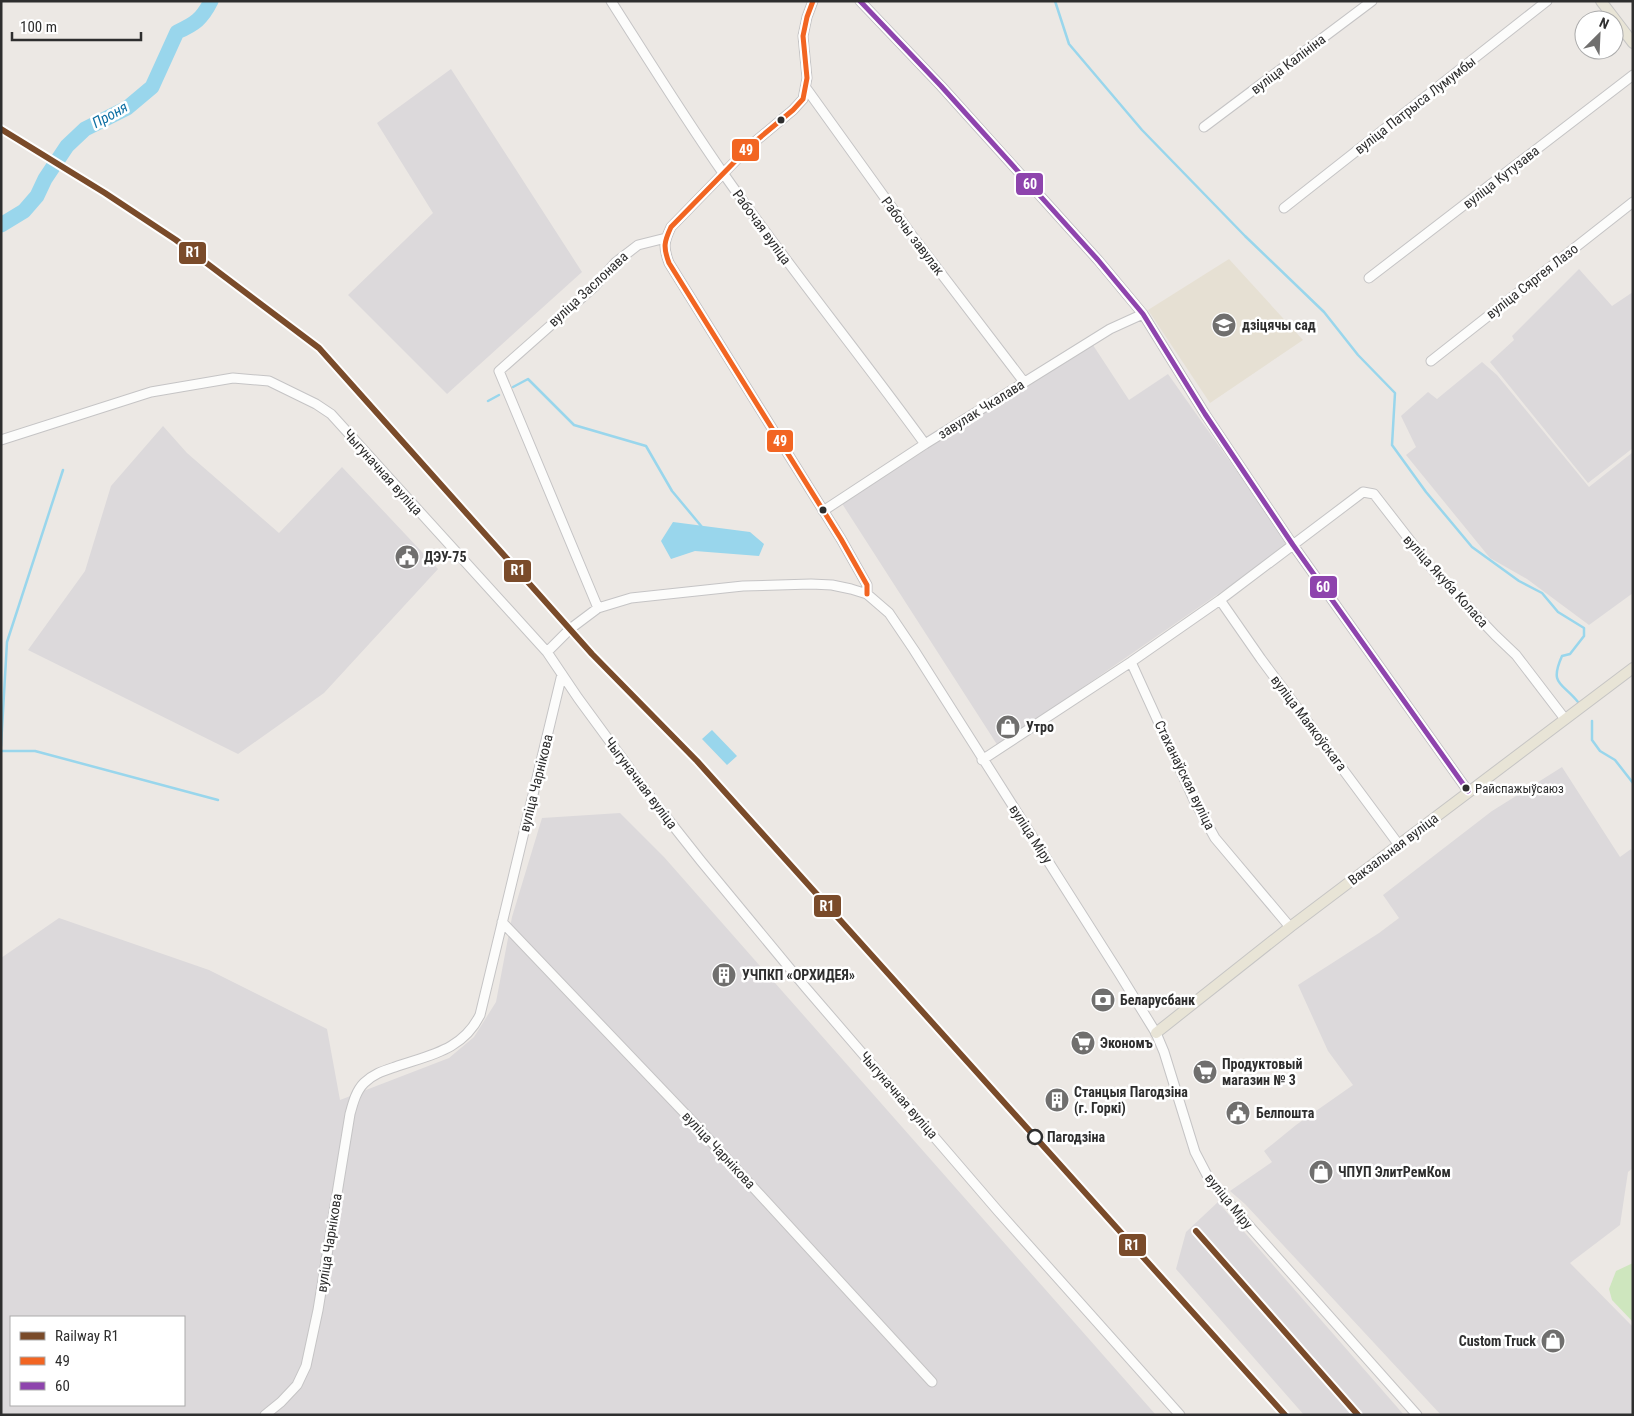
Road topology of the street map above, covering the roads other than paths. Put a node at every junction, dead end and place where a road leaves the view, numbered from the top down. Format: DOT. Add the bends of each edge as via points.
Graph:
graph roads {
  1 [pos="611,1"];
  2 [pos="814,1"];
  3 [pos="860,1"];
  4 [pos="1372,1"];
  5 [pos="1547,1"];
  6 [pos="1600,1"];
  7 [pos="1633,44"];
  8 [pos="1633,75"];
  9 [pos="806,88"];
  10 [pos="1204,128"];
  11 [pos="723,173"];
  12 [pos="1633,202"];
  13 [pos="1284,208"];
  14 [pos="666,238"];
  15 [pos="1369,278"];
  16 [pos="1143,314"];
  17 [pos="1431,361"];
  18 [pos="1024,382"];
  19 [pos="1,440"];
  20 [pos="926,444"];
  21 [pos="822,511"];
  22 [pos="1293,545"];
  23 [pos="867,594"];
  24 [pos="1220,600"];
  25 [pos="598,608"];
  26 [pos="547,652"];
  27 [pos="1131,662"];
  28 [pos="1633,668"];
  29 [pos="562,674"];
  30 [pos="1565,719"];
  31 [pos="982,760"];
  32 [pos="1468,791"];
  33 [pos="1399,845"];
  34 [pos="502,922"];
  35 [pos="1290,926"];
  36 [pos="1156,1033"];
  37 [pos="932,1382"];
  38 [pos="266,1415"];
  39 [pos="1180,1415"];
  40 [pos="1417,1415"];
  1 -- 11 [label="street, Рабочая вуліца"];
  2 -- 9 [label="street" via="803,36"];
  3 -- 16 [label="street" via="941,86"];
  4 -- 10 [label="street, вуліца Калініна"];
  5 -- 13 [label="street, вуліца Патрыса Лумумбы"];
  6 -- 7 [label="main road"];
  8 -- 15 [label="street, вуліца Кутузава"];
  9 -- 11 [label="street" via="803,99 793,110 751,144"];
  9 -- 18 [label="street, Рабочы завулак" via="911,234"];
  11 -- 14 [label="street" via="671,227"];
  11 -- 20 [label="street, Рабочая вуліца"];
  12 -- 17 [label="street, вуліца Сяргея Лазо"];
  14 -- 21 [label="street, вуліца Міру" via="664,250 669,263"];
  14 -- 25 [label="street, вуліца Заслонава" via="638,245 616,262 594,287 499,371"];
  16 -- 18 [label="street, завулак Чкалава" via="1110,329"];
  16 -- 22 [label="street"];
  18 -- 20 [label="street, завулак Чкалава"];
  19 -- 26 [label="street, Чыгуначная вуліца" via="151,392 233,378 269,381 331,414"];
  20 -- 21 [label="street, завулак Чкалава"];
  21 -- 23 [label="street, вуліца Міру" via="867,586"];
  22 -- 24 [label="street"];
  22 -- 30 [label="street, вуліца Якуба Коласа" via="1363,492 1374,494 1433,570 1516,655"];
  22 -- 32 [label="street"];
  23 -- 25 [label="street" via="851,588 825,585 743,586 631,598"];
  23 -- 31 [label="street, вуліца Міру" via="889,614 914,650"];
  24 -- 27 [label="street"];
  24 -- 33 [label="street, вуліца Маякоўскага"];
  25 -- 26 [label="street" via="564,634"];
  26 -- 29 [label="street, Чыгуначная вуліца"];
  27 -- 31 [label="street"];
  27 -- 35 [label="street, Стаханаўская вуліца" via="1194,800 1215,838"];
  28 -- 30 [label="main road, Вакзальная вуліца"];
  29 -- 34 [label="street, вуліца Чарнікова"];
  29 -- 39 [label="street, Чыгуначная вуліца" via="701,861 998,1212"];
  30 -- 32 [label="main road, Вакзальная вуліца"];
  31 -- 36 [label="street, вуліца Міру"];
  32 -- 33 [label="main road, Вакзальная вуліца"];
  33 -- 35 [label="main road, Вакзальная вуліца"];
  34 -- 37 [label="street, вуліца Чарнікова" via="695,1124"];
  34 -- 38 [label="street, вуліца Чарнікова" via="474,1028 448,1048 377,1073 363,1084 355,1097 306,1366 296,1385"];
  35 -- 36 [label="main road, Вакзальная вуліца"];
  36 -- 40 [label="street, вуліца Міру" via="1196,1152 1207,1175"];
}
